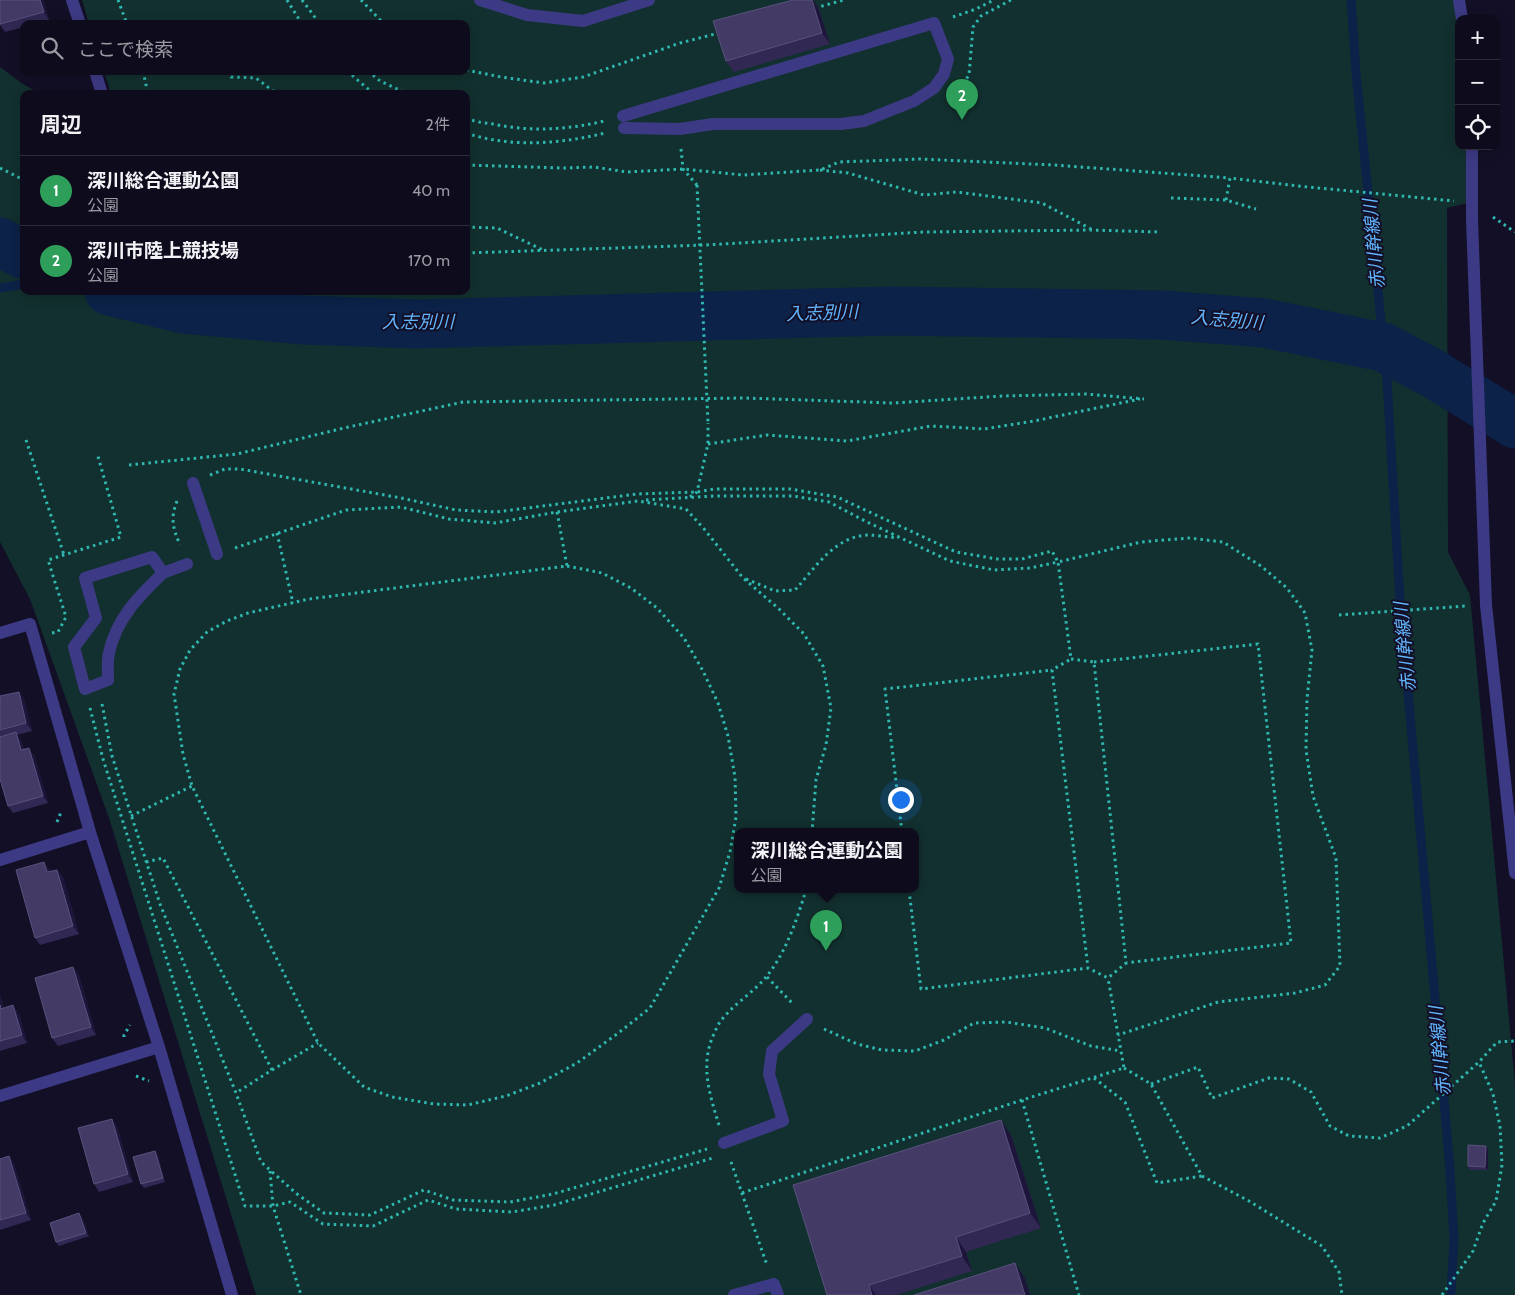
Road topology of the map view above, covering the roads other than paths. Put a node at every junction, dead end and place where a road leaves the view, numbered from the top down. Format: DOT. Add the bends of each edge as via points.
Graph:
graph roads {
  1 [pos="72,0"];
  2 [pos="480,0"];
  3 [pos="649,0"];
  4 [pos="1459,0"];
  5 [pos="1461,15"];
  6 [pos="79,20"];
  7 [pos="934,23"];
  8 [pos="96,75"];
  9 [pos="101,90"];
  10 [pos="1472,150"];
  11 [pos="193,482"];
  12 [pos="216,554"];
  13 [pos="187,564"];
  14 [pos="163,573"];
  15 [pos="0,633"];
  16 [pos="90,832"];
  17 [pos="0,860"];
  18 [pos="1515,873"];
  19 [pos="807,1019"];
  20 [pos="159,1047"];
  21 [pos="0,1096"];
  22 [pos="726,1148"];
  23 [pos="776,1290"];
  24 [pos="232,1295"];
  25 [pos="734,1295"];
  1 -- 6 [label="street"];
  2 -- 3 [label="street" via="527,15 582,21"];
  4 -- 5 [label="street"];
  7 -- 7 [label="street" via="624,122 680,129 713,124 841,124 864,121 914,102 934,88 944,74 948,59"];
  8 -- 9 [label="street"];
  10 -- 18 [label="street" via="1486,605"];
  11 -- 12 [label="street"];
  13 -- 14 [label="street"];
  14 -- 14 [label="street" via="152,557 85,578 96,618 74,647 85,688 108,680 108,654 117,630 133,603"];
  15 -- 16 [label="street" via="30,624"];
  16 -- 17 [label="street"];
  16 -- 20 [label="street"];
  19 -- 22 [label="street" via="772,1051 769,1074 783,1121"];
  20 -- 21 [label="street"];
  20 -- 24 [label="street"];
  23 -- 25 [label="street"];
}
